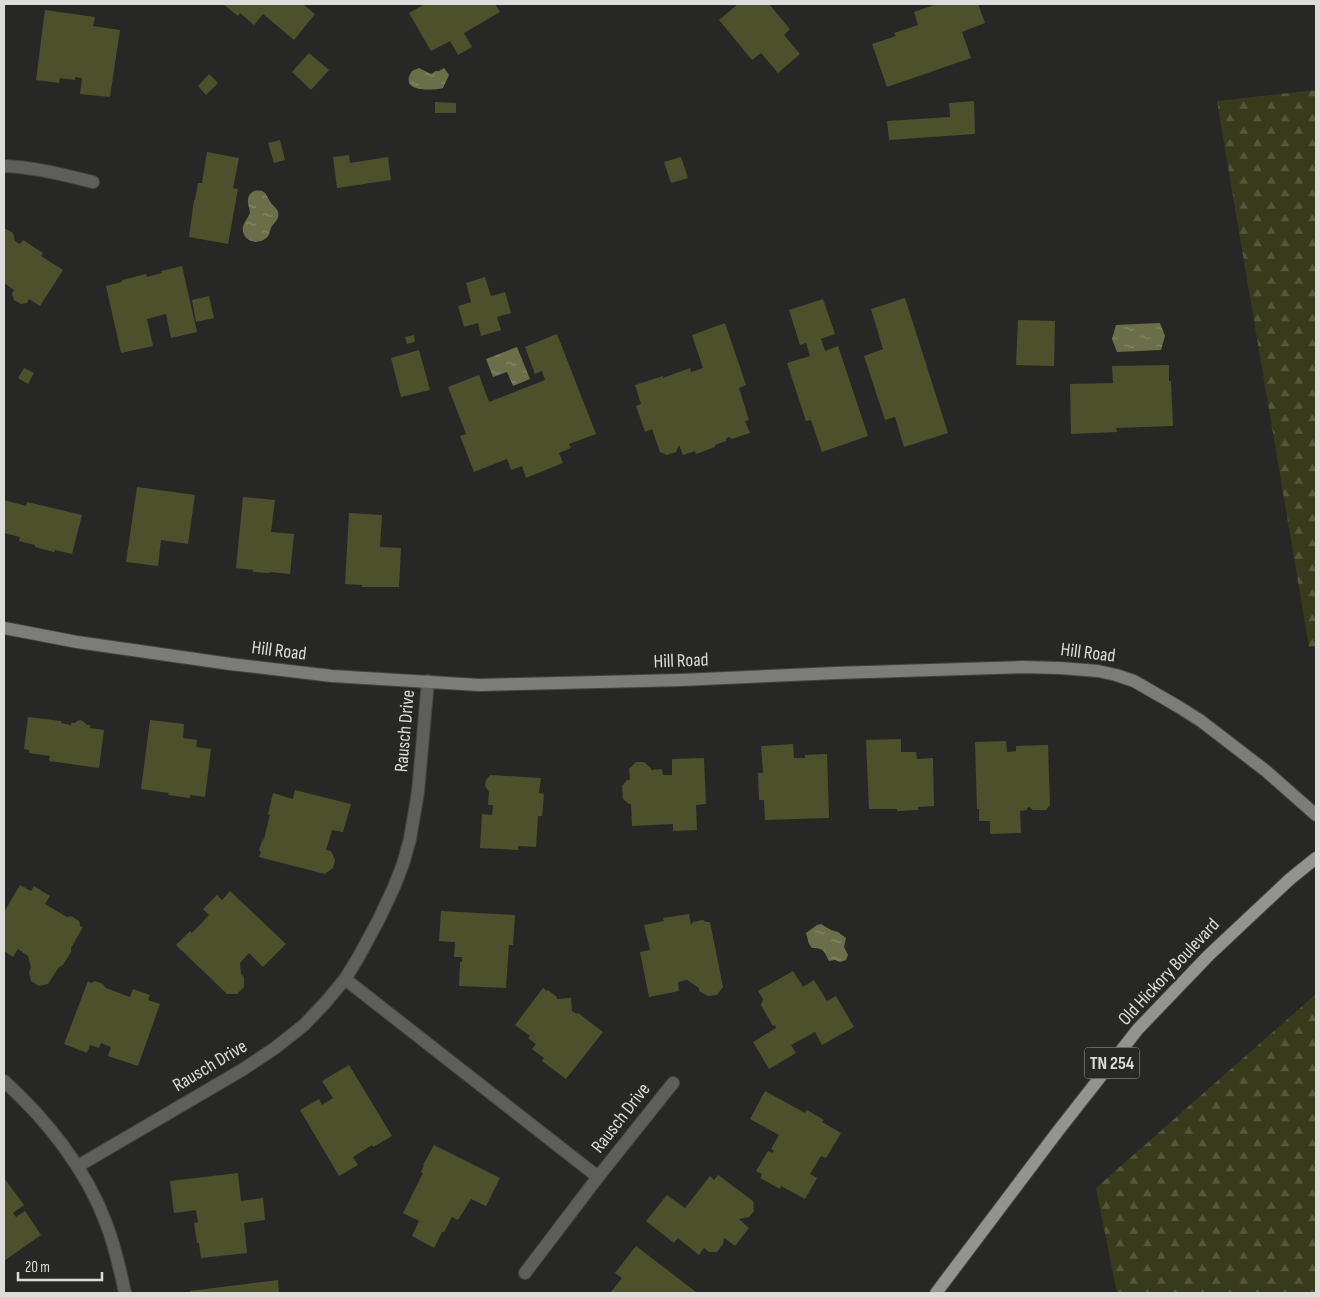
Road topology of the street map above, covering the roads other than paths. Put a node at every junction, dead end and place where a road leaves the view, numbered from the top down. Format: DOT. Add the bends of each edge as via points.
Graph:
graph roads {
  1 [pos="4,166"];
  2 [pos="93,182"];
  3 [pos="4,628"];
  4 [pos="428,681"];
  5 [pos="1316,815"];
  6 [pos="1316,858"];
  7 [pos="345,979"];
  8 [pos="4,1081"];
  9 [pos="673,1083"];
  10 [pos="78,1166"];
  11 [pos="598,1177"];
  12 [pos="525,1273"];
  13 [pos="125,1293"];
  14 [pos="936,1293"];
  1 -- 2 [label="street"];
  3 -- 4 [label="street, Hill Road" via="192,659 332,676"];
  4 -- 5 [label="street, Hill Road" via="544,684 1022,667 1098,671 1134,680 1186,712 1248,757"];
  4 -- 7 [label="street, Rausch Drive" via="415,818 406,856 379,919"];
  6 -- 14 [label="main road, Old Hickory Boulevard / TN 254" via="1209,954 1138,1029"];
  7 -- 10 [label="street, Rausch Drive" via="304,1024 275,1048"];
  7 -- 11 [label="street, Rausch Drive"];
  8 -- 10 [label="street" via="41,1119"];
  9 -- 11 [label="street, Rausch Drive"];
  10 -- 13 [label="street" via="106,1222"];
  11 -- 12 [label="street, Rausch Drive"];
}
